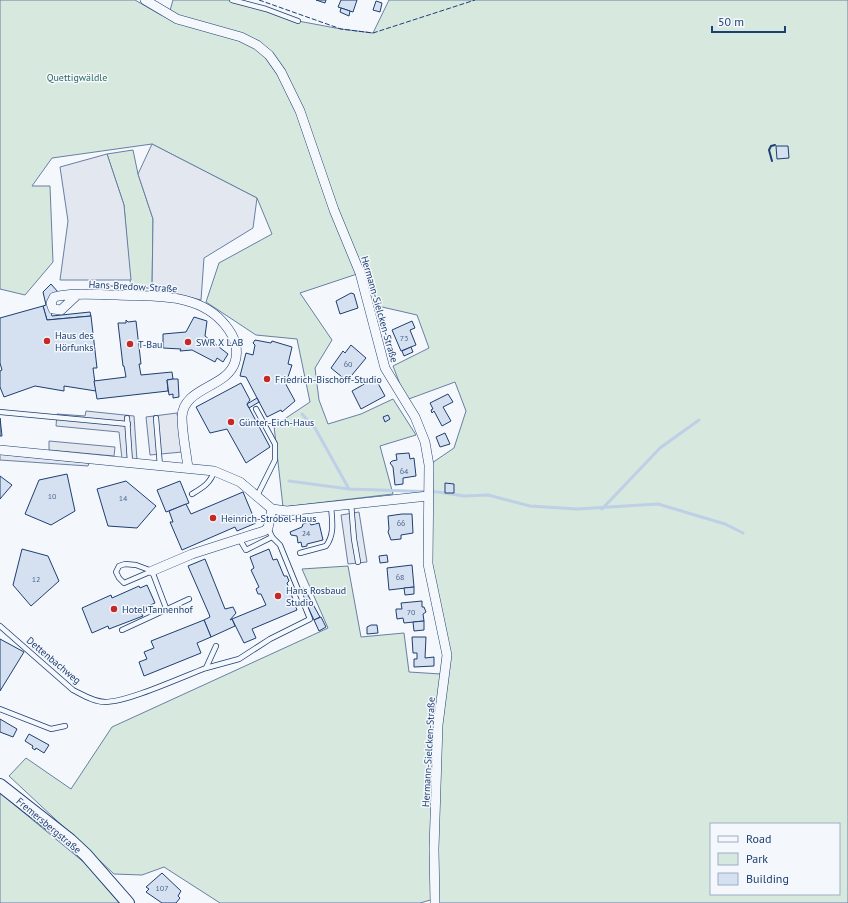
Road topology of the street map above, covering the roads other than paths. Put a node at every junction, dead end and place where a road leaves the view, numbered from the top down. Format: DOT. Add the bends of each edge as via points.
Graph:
graph roads {
  1 [pos="145,0"];
  2 [pos="232,0"];
  3 [pos="298,21"];
  4 [pos="77,295"];
  5 [pos="256,409"];
  6 [pos="0,412"];
  7 [pos="127,418"];
  8 [pos="156,418"];
  9 [pos="128,424"];
  10 [pos="0,450"];
  11 [pos="130,462"];
  12 [pos="160,466"];
  13 [pos="188,468"];
  14 [pos="214,472"];
  15 [pos="428,493"];
  16 [pos="192,494"];
  17 [pos="258,496"];
  18 [pos="351,503"];
  19 [pos="330,505"];
  20 [pos="272,510"];
  21 [pos="270,532"];
  22 [pos="300,553"];
  23 [pos="358,562"];
  24 [pos="152,571"];
  25 [pos="189,599"];
  26 [pos="166,608"];
  27 [pos="0,626"];
  28 [pos="122,630"];
  29 [pos="216,646"];
  30 [pos="206,668"];
  31 [pos="0,709"];
  32 [pos="65,726"];
  33 [pos="0,785"];
  34 [pos="128,903"];
  35 [pos="435,903"];
  1 -- 15 [label="street, Hermann-Sielcken-Straße" via="177,19 241,37 257,45 269,55 281,72 300,111 334,210 360,273 385,368 415,417 425,442 429,465"];
  2 -- 3 [label="lane"];
  4 -- 13 [label="street, Hans-Bredow-Straße" via="167,297 191,301 219,316 232,332 237,349 235,363 228,373 191,398 185,406 182,416"];
  5 -- 17 [label="lane" via="274,444 275,460"];
  6 -- 9 [label="lane"];
  7 -- 9 [label="lane"];
  8 -- 12 [label="lane"];
  9 -- 11 [label="lane"];
  10 -- 11 [label="street"];
  11 -- 12 [label="street"];
  12 -- 13 [label="street"];
  13 -- 14 [label="street"];
  14 -- 16 [label="lane" via="212,479 205,486"];
  14 -- 17 [label="street" via="240,482"];
  15 -- 18 [label="street"];
  15 -- 35 [label="street, Hermann-Sielcken-Straße" via="428,564 447,656 438,740"];
  17 -- 20 [label="street"];
  18 -- 19 [label="street"];
  18 -- 23 [label="lane"];
  19 -- 20 [label="street" via="287,511"];
  19 -- 22 [label="lane" via="333,525 329,543"];
  20 -- 21 [label="street"];
  21 -- 24 [label="street" via="192,554"];
  21 -- 30 [label="lane" via="280,545 310,620 270,639 239,659"];
  24 -- 24 [label="lane" via="125,564 119,566 116,572 124,582"];
  24 -- 26 [label="lane"];
  25 -- 26 [label="lane"];
  26 -- 28 [label="lane"];
  27 -- 30 [label="lane, Dettenbachweg" via="73,690 105,702 125,699"];
  29 -- 30 [label="lane"];
  31 -- 32 [label="lane" via="51,728"];
  33 -- 34 [label="main road, Fremersbergstraße" via="70,840"];
}
